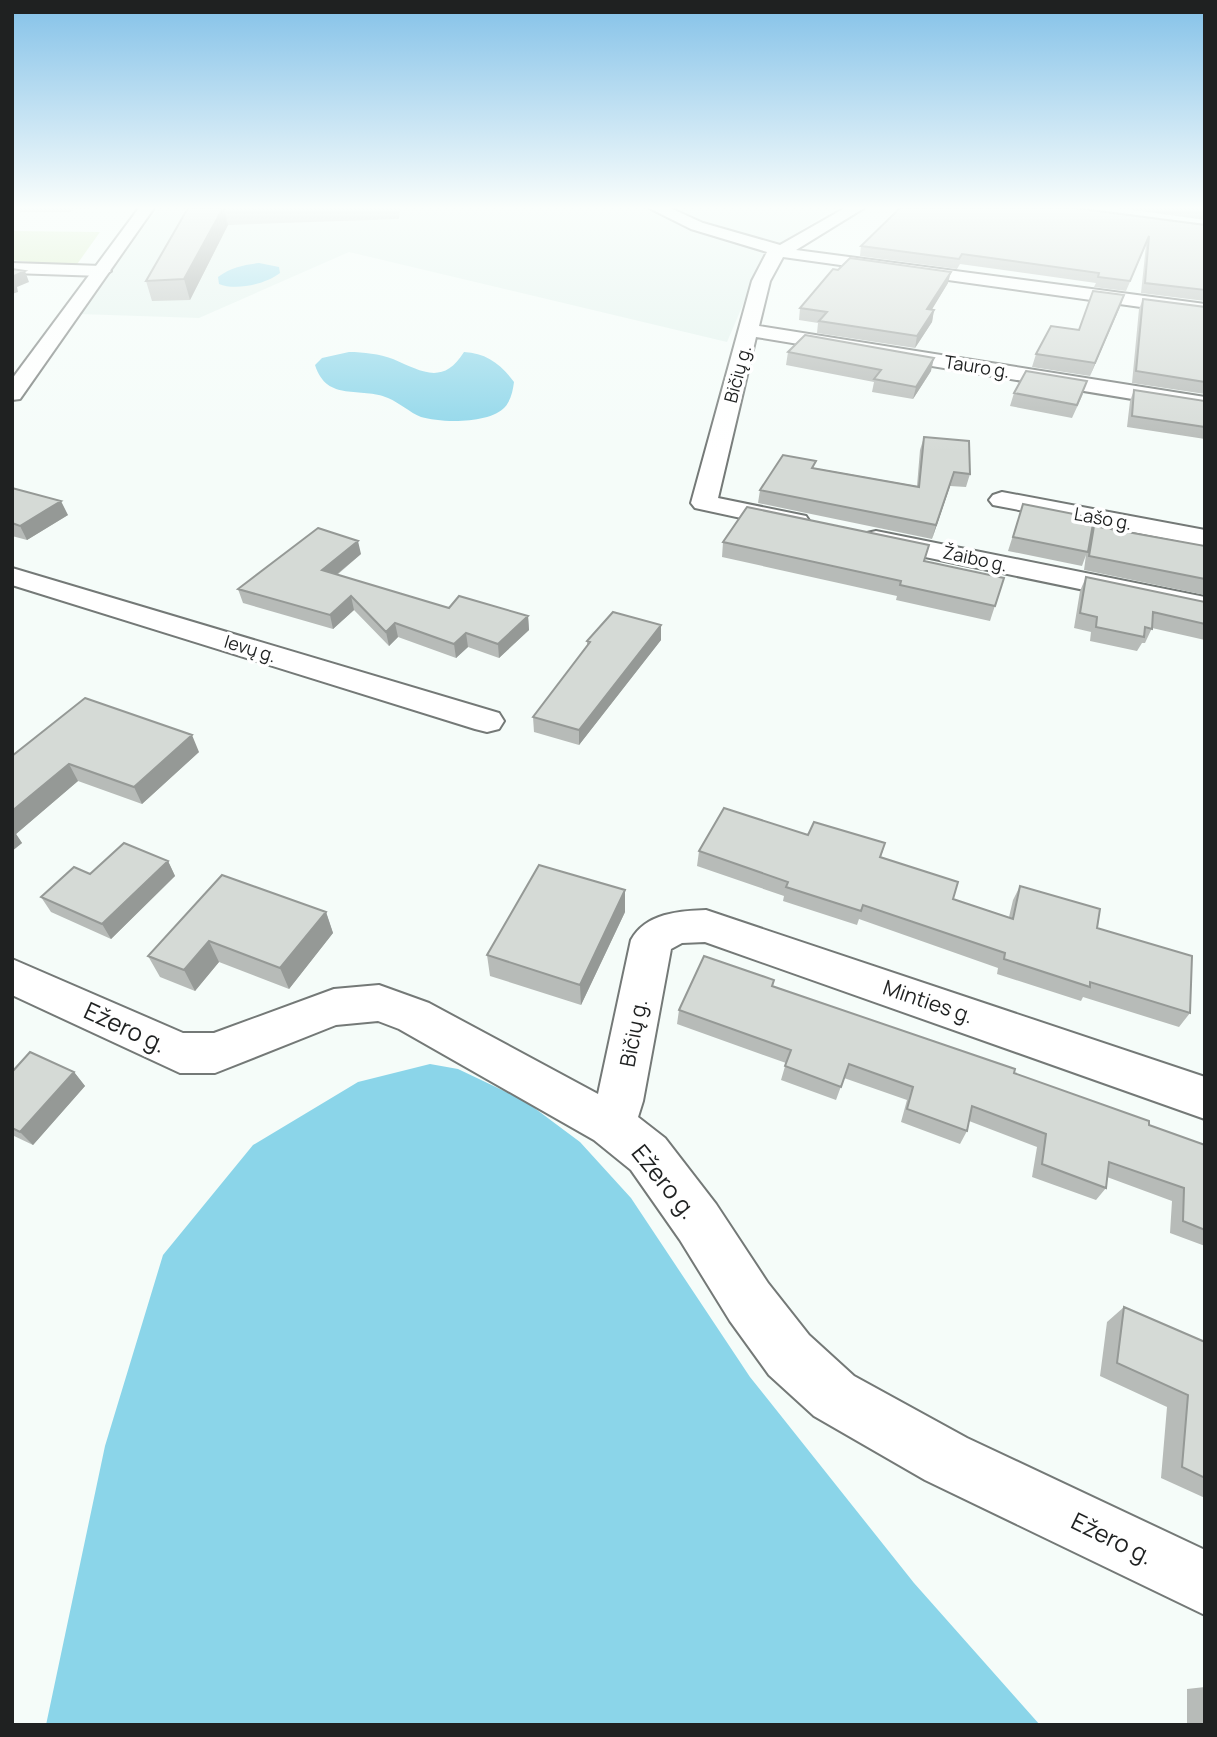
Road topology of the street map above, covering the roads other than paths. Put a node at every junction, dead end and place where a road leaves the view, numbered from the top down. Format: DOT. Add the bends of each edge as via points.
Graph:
graph roads {
  1 [pos="89,289"];
  2 [pos="759,289"];
  3 [pos="1057,289"];
  4 [pos="1205,310"];
  5 [pos="750,330"];
  6 [pos="14,391"];
  7 [pos="1205,404"];
  8 [pos="1002,500"];
  9 [pos="828,529"];
  10 [pos="855,534"];
  11 [pos="1205,538"];
  12 [pos="12,576"];
  13 [pos="1205,606"];
  14 [pos="487,721"];
  15 [pos="652,940"];
  16 [pos="12,976"];
  17 [pos="1205,1098"];
  18 [pos="611,1125"];
  19 [pos="1205,1583"];
  1 -- 6 [label="street"];
  2 -- 5 [label="street, Bičių g."];
  3 -- 4 [label="street"];
  5 -- 7 [label="street, Tauro g."];
  5 -- 9 [label="street, Bičių g." via="704,503"];
  8 -- 11 [label="street, Lašo g."];
  10 -- 13 [label="street, Žaibo g."];
  12 -- 14 [label="street, Ievų g."];
  15 -- 17 [label="street, Minties g." via="676,927 706,926"];
  15 -- 18 [label="street, Bičių g." via="620,1101"];
  16 -- 18 [label="street, Ežero g." via="180,1053 215,1053 334,1007 379,1003 414,1016"];
  18 -- 19 [label="street, Ežero g." via="648,1154 789,1355 834,1396 946,1459"];
}
